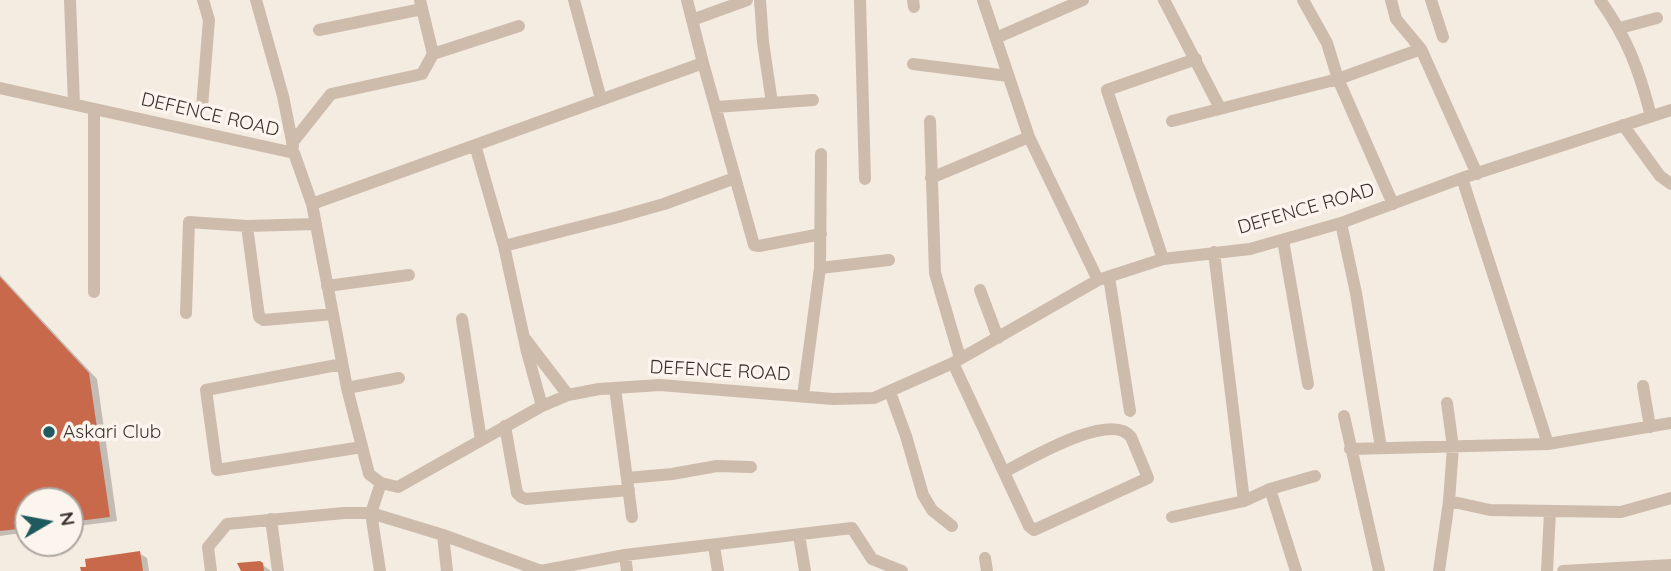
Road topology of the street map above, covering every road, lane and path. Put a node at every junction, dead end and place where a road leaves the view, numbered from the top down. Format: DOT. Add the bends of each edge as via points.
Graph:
graph roads {
  1 [pos="70,0"];
  2 [pos="203,0"];
  3 [pos="256,0"];
  4 [pos="574,0"];
  5 [pos="687,0"];
  6 [pos="747,0"];
  7 [pos="760,0"];
  8 [pos="860,0"];
  9 [pos="983,0"];
  10 [pos="1083,0"];
  11 [pos="1164,0"];
  12 [pos="1303,0"];
  13 [pos="1391,0"];
  14 [pos="1431,0"];
  15 [pos="1600,0"];
  16 [pos="421,5"];
  17 [pos="1657,18"];
  18 [pos="692,20"];
  19 [pos="519,26"];
  20 [pos="1620,28"];
  21 [pos="319,30"];
  22 [pos="1443,37"];
  23 [pos="996,38"];
  24 [pos="1421,49"];
  25 [pos="433,54"];
  26 [pos="1196,59"];
  27 [pos="703,62"];
  28 [pos="913,64"];
  29 [pos="1008,76"];
  30 [pos="1338,79"];
  31 [pos="0,88"];
  32 [pos="601,99"];
  33 [pos="813,100"];
  34 [pos="772,103"];
  35 [pos="74,104"];
  36 [pos="202,107"];
  37 [pos="716,107"];
  38 [pos="1220,108"];
  39 [pos="94,109"];
  40 [pos="1671,110"];
  41 [pos="1651,116"];
  42 [pos="930,121"];
  43 [pos="1172,121"];
  44 [pos="1623,125"];
  45 [pos="1029,137"];
  46 [pos="475,145"];
  47 [pos="293,148"];
  48 [pos="821,154"];
  49 [pos="1476,174"];
  50 [pos="735,178"];
  51 [pos="932,178"];
  52 [pos="1462,178"];
  53 [pos="865,179"];
  54 [pos="1671,184"];
  55 [pos="312,204"];
  56 [pos="1393,204"];
  57 [pos="1341,223"];
  58 [pos="316,224"];
  59 [pos="247,226"];
  60 [pos="821,234"];
  61 [pos="1283,240"];
  62 [pos="504,246"];
  63 [pos="1214,252"];
  64 [pos="1163,259"];
  65 [pos="890,260"];
  66 [pos="820,268"];
  67 [pos="409,275"];
  68 [pos="1104,279"];
  69 [pos="327,286"];
  70 [pos="980,290"];
  71 [pos="94,292"];
  72 [pos="186,313"];
  73 [pos="333,314"];
  74 [pos="462,319"];
  75 [pos="524,337"];
  76 [pos="998,338"];
  77 [pos="956,360"];
  78 [pos="342,364"];
  79 [pos="399,378"];
  80 [pos="1308,384"];
  81 [pos="1643,386"];
  82 [pos="347,388"];
  83 [pos="615,388"];
  84 [pos="890,392"];
  85 [pos="568,395"];
  86 [pos="803,395"];
  87 [pos="1447,403"];
  88 [pos="542,406"];
  89 [pos="1130,411"];
  90 [pos="1344,416"];
  91 [pos="1671,423"];
  92 [pos="505,426"];
  93 [pos="1650,427"];
  94 [pos="481,440"];
  95 [pos="1548,444"];
  96 [pos="362,447"];
  97 [pos="1453,447"];
  98 [pos="1381,448"];
  99 [pos="1350,449"];
  100 [pos="751,467"];
  101 [pos="1004,472"];
  102 [pos="1315,476"];
  103 [pos="381,483"];
  104 [pos="628,484"];
  105 [pos="1270,489"];
  106 [pos="1671,498"];
  107 [pos="1244,500"];
  108 [pos="1450,501"];
  109 [pos="1550,512"];
  110 [pos="370,513"];
  111 [pos="632,517"];
  112 [pos="1172,517"];
  113 [pos="271,519"];
  114 [pos="953,526"];
  115 [pos="443,535"];
  116 [pos="799,536"];
  117 [pos="714,545"];
  118 [pos="625,555"];
  119 [pos="1671,565"];
  120 [pos="1657,569"];
  121 [pos="902,570"];
  122 [pos="1585,570"];
  123 [pos="211,571"];
  124 [pos="278,571"];
  125 [pos="380,571"];
  126 [pos="447,571"];
  127 [pos="541,571"];
  128 [pos="627,571"];
  129 [pos="718,571"];
  130 [pos="804,571"];
  131 [pos="1296,571"];
  132 [pos="1379,571"];
  133 [pos="1439,571"];
  134 [pos="1547,571"];
  135 [pos="1563,571"];
  1 -- 35 [label="street"];
  2 -- 36 [label="street" via="209,20"];
  3 -- 47 [label="street"];
  4 -- 32 [label="street"];
  5 -- 18 [label="street"];
  6 -- 18 [label="street"];
  7 -- 34 [label="street"];
  8 -- 53 [label="street"];
  9 -- 23 [label="street"];
  10 -- 23 [label="street"];
  11 -- 26 [label="street"];
  12 -- 30 [label="street" via="1327,43"];
  13 -- 24 [label="street" via="1396,19"];
  14 -- 22 [label="street"];
  15 -- 20 [label="street"];
  16 -- 21 [label="street"];
  16 -- 25 [label="street"];
  17 -- 20 [label="street"];
  18 -- 27 [label="street"];
  19 -- 25 [label="street"];
  20 -- 41 [label="street"];
  23 -- 29 [label="street"];
  24 -- 30 [label="street"];
  24 -- 49 [label="street"];
  25 -- 47 [label="street" via="422,74 331,94"];
  26 -- 38 [label="street"];
  26 -- 64 [label="street" via="1107,90"];
  27 -- 32 [label="street"];
  27 -- 37 [label="street"];
  28 -- 29 [label="street"];
  29 -- 45 [label="street"];
  30 -- 38 [label="street"];
  30 -- 56 [label="street"];
  31 -- 35 [label="street, DEFENCE ROAD"];
  32 -- 46 [label="street"];
  33 -- 34 [label="street"];
  34 -- 37 [label="street"];
  35 -- 39 [label="street, DEFENCE ROAD"];
  37 -- 50 [label="street"];
  38 -- 43 [label="street"];
  39 -- 47 [label="street, DEFENCE ROAD"];
  39 -- 71 [label="street"];
  40 -- 41 [label="street, DEFENCE ROAD"];
  41 -- 44 [label="street, DEFENCE ROAD"];
  42 -- 51 [label="street"];
  44 -- 49 [label="street, DEFENCE ROAD"];
  44 -- 54 [label="street"];
  45 -- 51 [label="street"];
  45 -- 68 [label="street"];
  46 -- 55 [label="street"];
  46 -- 62 [label="street"];
  47 -- 55 [label="street, DEFENCE ROAD"];
  48 -- 60 [label="street"];
  49 -- 52 [label="street, DEFENCE ROAD"];
  50 -- 60 [label="street" via="754,245"];
  50 -- 62 [label="street" via="641,211"];
  51 -- 77 [label="street" via="934,273"];
  52 -- 56 [label="street, DEFENCE ROAD"];
  52 -- 95 [label="street"];
  55 -- 58 [label="street, DEFENCE ROAD"];
  56 -- 57 [label="street, DEFENCE ROAD"];
  57 -- 61 [label="street, DEFENCE ROAD"];
  57 -- 98 [label="street"];
  58 -- 59 [label="street"];
  58 -- 69 [label="street, DEFENCE ROAD"];
  59 -- 72 [label="street" via="188,224"];
  59 -- 73 [label="street" via="259,317"];
  60 -- 66 [label="street"];
  61 -- 63 [label="street, DEFENCE ROAD"];
  61 -- 80 [label="street"];
  62 -- 75 [label="street"];
  63 -- 64 [label="street, DEFENCE ROAD"];
  63 -- 107 [label="street"];
  64 -- 68 [label="street, DEFENCE ROAD"];
  65 -- 66 [label="street"];
  66 -- 86 [label="street"];
  67 -- 69 [label="street"];
  68 -- 76 [label="street, DEFENCE ROAD"];
  68 -- 89 [label="street"];
  69 -- 73 [label="street, DEFENCE ROAD"];
  70 -- 76 [label="street"];
  73 -- 78 [label="street, DEFENCE ROAD"];
  74 -- 94 [label="street"];
  75 -- 85 [label="street"];
  75 -- 88 [label="street"];
  76 -- 77 [label="street, DEFENCE ROAD"];
  77 -- 84 [label="street, DEFENCE ROAD"];
  77 -- 101 [label="street"];
  78 -- 82 [label="street, DEFENCE ROAD"];
  78 -- 96 [label="street" via="206,390 217,470"];
  79 -- 82 [label="street"];
  81 -- 93 [label="street"];
  82 -- 96 [label="street, DEFENCE ROAD"];
  83 -- 85 [label="street, DEFENCE ROAD"];
  83 -- 86 [label="street, DEFENCE ROAD" via="660,385"];
  83 -- 104 [label="street"];
  84 -- 86 [label="street, DEFENCE ROAD" via="874,398"];
  84 -- 114 [label="street" via="923,495 932,510"];
  85 -- 88 [label="street, DEFENCE ROAD"];
  87 -- 97 [label="street"];
  88 -- 92 [label="street, DEFENCE ROAD"];
  90 -- 99 [label="street"];
  91 -- 93 [label="street"];
  92 -- 94 [label="street, DEFENCE ROAD"];
  92 -- 104 [label="street" via="521,497"];
  93 -- 95 [label="street"];
  94 -- 103 [label="street, DEFENCE ROAD" via="398,487"];
  95 -- 97 [label="street"];
  96 -- 103 [label="street, DEFENCE ROAD" via="369,474"];
  97 -- 98 [label="street"];
  97 -- 108 [label="street"];
  98 -- 99 [label="street"];
  99 -- 132 [label="street"];
  100 -- 104 [label="street" via="717,466"];
  101 -- 101 [label="street" via="1034,530 1148,478 1128,432 1116,428 1084,433"];
  102 -- 105 [label="street"];
  103 -- 110 [label="street"];
  104 -- 111 [label="street"];
  105 -- 107 [label="street"];
  105 -- 131 [label="street"];
  106 -- 109 [label="street" via="1621,512"];
  107 -- 112 [label="street"];
  108 -- 109 [label="street" via="1490,510"];
  108 -- 133 [label="street"];
  109 -- 134 [label="street"];
  110 -- 113 [label="street"];
  110 -- 115 [label="street"];
  110 -- 125 [label="street"];
  113 -- 123 [label="street" via="227,524 208,547"];
  113 -- 124 [label="street"];
  115 -- 126 [label="street"];
  115 -- 127 [label="street"];
  116 -- 117 [label="street"];
  116 -- 121 [label="street" via="852,528 872,559"];
  116 -- 130 [label="street"];
  117 -- 118 [label="street"];
  117 -- 129 [label="street"];
  118 -- 127 [label="street"];
  118 -- 128 [label="street"];
  119 -- 120 [label="street"];
  120 -- 122 [label="street"];
  122 -- 135 [label="street"];
}
